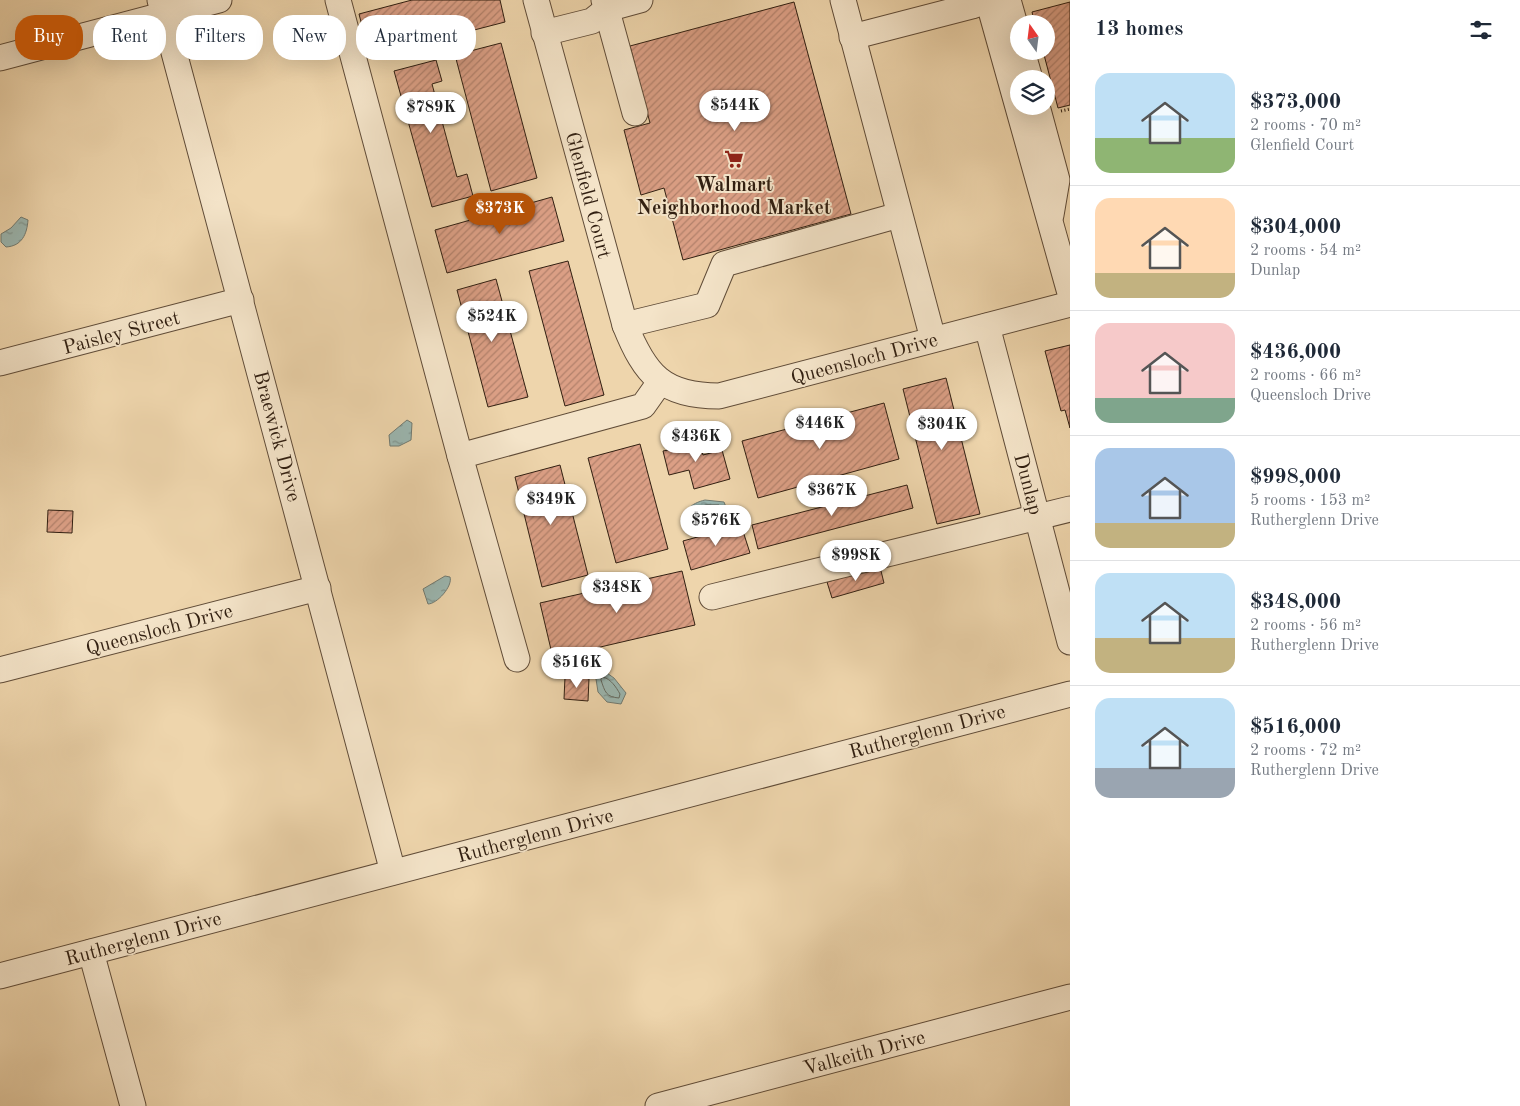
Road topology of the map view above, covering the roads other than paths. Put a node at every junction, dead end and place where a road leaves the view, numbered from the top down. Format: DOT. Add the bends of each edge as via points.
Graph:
graph roads {
  1 [pos="219,0"];
  2 [pos="338,0"];
  3 [pos="536,0"];
  4 [pos="640,0"];
  5 [pos="843,0"];
  6 [pos="993,0"];
  7 [pos="606,5"];
  8 [pos="162,7"];
  9 [pos="1010,26"];
  10 [pos="544,33"];
  11 [pos="852,37"];
  12 [pos="0,58"];
  13 [pos="635,113"];
  14 [pos="1039,115"];
  15 [pos="899,215"];
  16 [pos="1050,220"];
  17 [pos="1070,293"];
  18 [pos="241,300"];
  19 [pos="1070,304"];
  20 [pos="625,325"];
  21 [pos="988,326"];
  22 [pos="933,339"];
  23 [pos="0,363"];
  24 [pos="660,382"];
  25 [pos="460,456"];
  26 [pos="1070,509"];
  27 [pos="1038,518"];
  28 [pos="318,588"];
  29 [pos="712,597"];
  30 [pos="1070,642"];
  31 [pos="517,659"];
  32 [pos="0,670"];
  33 [pos="1070,694"];
  34 [pos="393,872"];
  35 [pos="92,952"];
  36 [pos="0,976"];
  37 [pos="1070,997"];
  38 [pos="133,1106"];
  39 [pos="658,1106"];
  1 -- 8 [label="street"];
  2 -- 25 [label="street"];
  3 -- 10 [label="street, Glenfield Court"];
  4 -- 7 [label="street"];
  5 -- 11 [label="street"];
  6 -- 9 [label="street"];
  6 -- 11 [label="street"];
  6 -- 16 [label="street"];
  7 -- 10 [label="street" via="592,21"];
  7 -- 13 [label="street"];
  8 -- 12 [label="street"];
  8 -- 18 [label="street, Braewick Drive"];
  10 -- 20 [label="street, Glenfield Court"];
  11 -- 15 [label="street"];
  14 -- 16 [label="street" via="1057,180"];
  15 -- 20 [label="street" via="724,264 707,305"];
  15 -- 22 [label="street"];
  16 -- 17 [label="street"];
  18 -- 23 [label="street, Paisley Street"];
  18 -- 28 [label="street, Braewick Drive"];
  19 -- 21 [label="street, Queensloch Drive"];
  20 -- 24 [label="street, Glenfield Court" via="634,350"];
  21 -- 22 [label="street, Queensloch Drive"];
  21 -- 27 [label="street, Dunlap"];
  22 -- 24 [label="street, Queensloch Drive" via="719,396 694,396"];
  24 -- 25 [label="street" via="643,406"];
  25 -- 31 [label="street"];
  26 -- 27 [label="street"];
  27 -- 29 [label="street"];
  27 -- 30 [label="street, Dunlap"];
  28 -- 32 [label="street, Queensloch Drive"];
  28 -- 34 [label="street, Braewick Drive"];
  33 -- 34 [label="street, Rutherglenn Drive"];
  34 -- 35 [label="street, Rutherglenn Drive"];
  35 -- 36 [label="street, Rutherglenn Drive"];
  35 -- 38 [label="street"];
  37 -- 39 [label="street, Valkeith Drive"];
}
